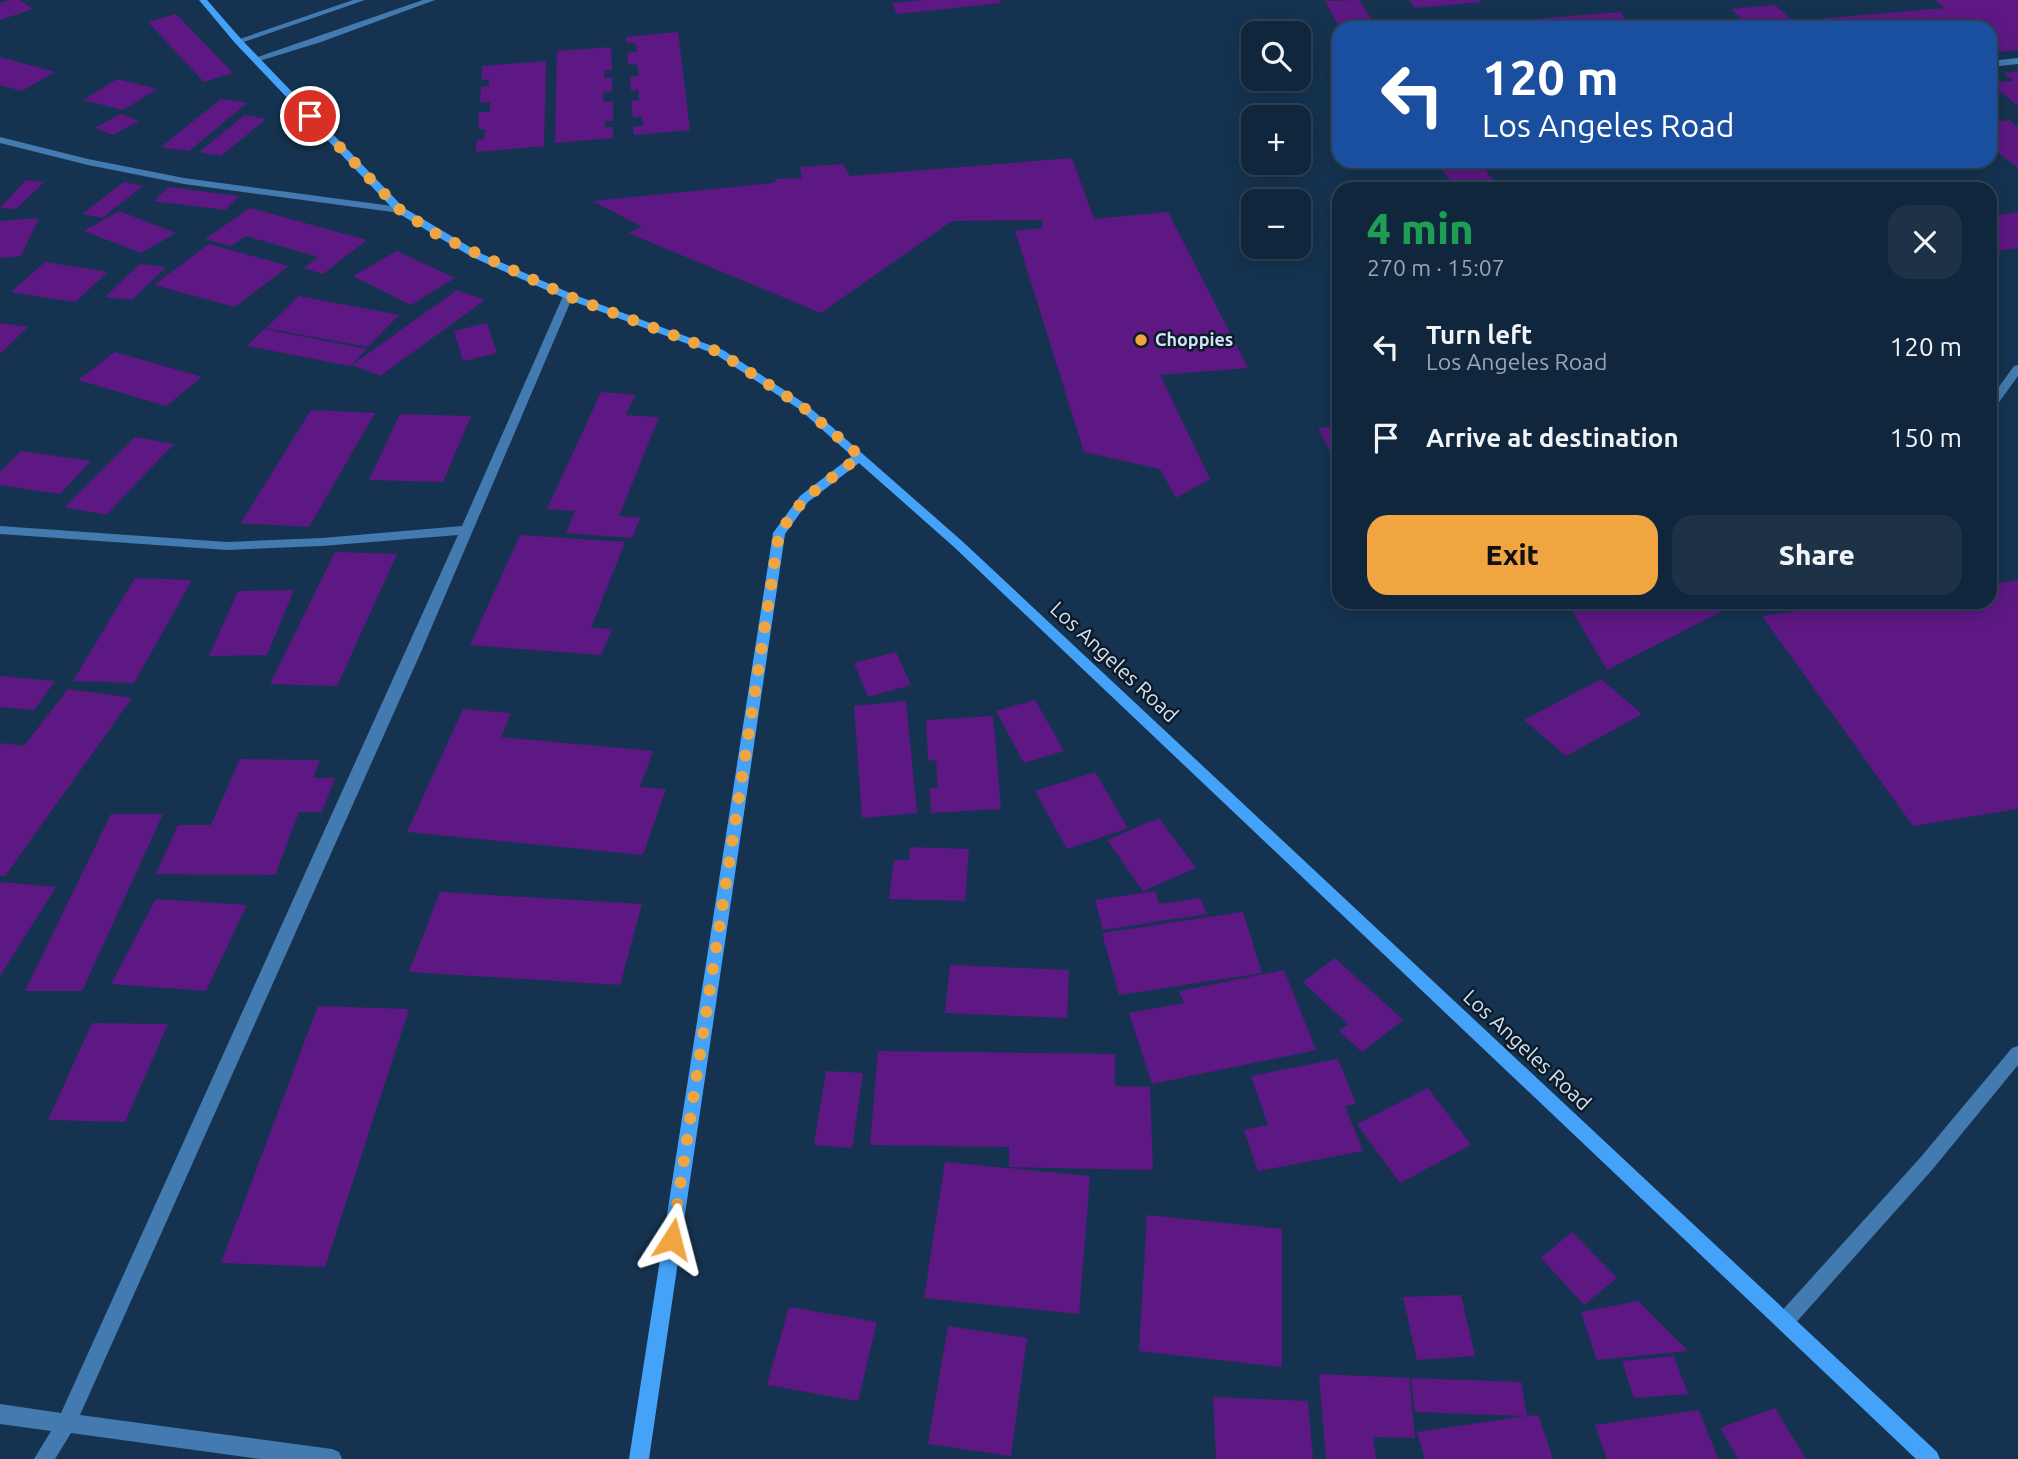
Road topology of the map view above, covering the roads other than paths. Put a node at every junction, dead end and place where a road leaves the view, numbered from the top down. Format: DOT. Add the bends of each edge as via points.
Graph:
graph roads {
  1 [pos="203,0"];
  2 [pos="361,0"];
  3 [pos="431,0"];
  4 [pos="238,41"];
  5 [pos="256,59"];
  6 [pos="2018,61"];
  7 [pos="1997,63"];
  8 [pos="0,140"];
  9 [pos="400,210"];
  10 [pos="568,296"];
  11 [pos="2018,368"];
  12 [pos="1997,397"];
  13 [pos="860,456"];
  14 [pos="0,530"];
  15 [pos="467,530"];
  16 [pos="2018,1053"];
  17 [pos="1786,1321"];
  18 [pos="0,1414"];
  19 [pos="66,1422"];
  20 [pos="44,1459"];
  21 [pos="332,1459"];
  22 [pos="639,1459"];
  23 [pos="1930,1459"];
  1 -- 4 [label="main road, Los Angeles Road"];
  2 -- 4 [label="street"];
  3 -- 5 [label="street"];
  4 -- 5 [label="main road, Los Angeles Road"];
  5 -- 9 [label="main road, Los Angeles Road"];
  6 -- 7 [label="street"];
  8 -- 9 [label="street" via="184,181"];
  9 -- 10 [label="main road, Los Angeles Road" via="476,255"];
  10 -- 13 [label="main road, Los Angeles Road" via="719,352 803,407"];
  10 -- 15 [label="street"];
  11 -- 12 [label="street"];
  13 -- 17 [label="main road, Los Angeles Road"];
  13 -- 22 [label="main road" via="804,499 779,533"];
  14 -- 15 [label="street" via="227,546"];
  15 -- 19 [label="street"];
  16 -- 17 [label="street"];
  17 -- 23 [label="main road, Los Angeles Road"];
  18 -- 19 [label="street"];
  19 -- 20 [label="street"];
  19 -- 21 [label="street"];
}
